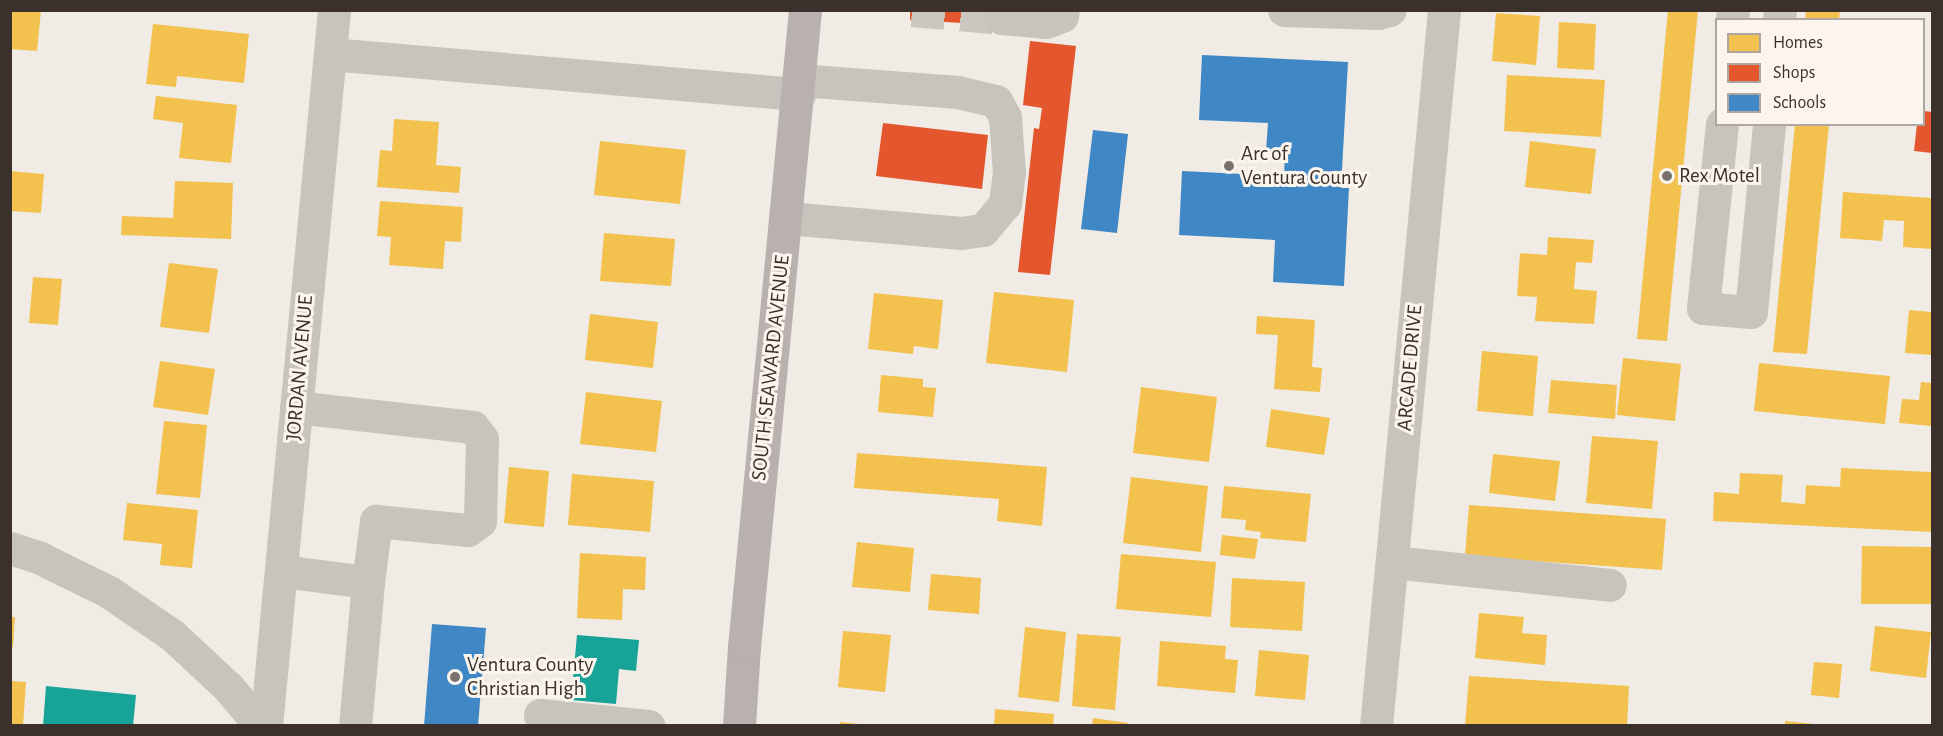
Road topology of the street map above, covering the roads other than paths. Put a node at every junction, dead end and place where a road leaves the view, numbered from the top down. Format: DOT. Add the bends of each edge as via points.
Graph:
graph roads {
  1 [pos="334,10"];
  2 [pos="805,10"];
  3 [pos="1063,10"];
  4 [pos="1284,10"];
  5 [pos="1390,10"];
  6 [pos="1444,10"];
  7 [pos="1001,18"];
  8 [pos="330,54"];
  9 [pos="800,87"];
  10 [pos="1722,126"];
  11 [pos="1769,126"];
  12 [pos="787,218"];
  13 [pos="296,407"];
  14 [pos="10,548"];
  15 [pos="1392,562"];
  16 [pos="281,571"];
  17 [pos="368,582"];
  18 [pos="1610,585"];
  19 [pos="540,715"];
  20 [pos="261,726"];
  21 [pos="267,726"];
  22 [pos="355,726"];
  23 [pos="648,726"];
  24 [pos="739,726"];
  25 [pos="1376,726"];
  1 -- 8 [label="street, JORDAN AVENUE"];
  2 -- 9 [label="main road, SOUTH SEAWARD AVENUE"];
  3 -- 7 [label="street" via="1062,16 1046,22"];
  4 -- 5 [label="street"];
  6 -- 15 [label="street, ARCADE DRIVE"];
  8 -- 9 [label="street"];
  8 -- 13 [label="street, JORDAN AVENUE"];
  9 -- 12 [label="main road, SOUTH SEAWARD AVENUE"];
  9 -- 12 [label="street" via="958,92 996,101 1005,117 1009,173 1005,204 983,230 961,232"];
  10 -- 11 [label="street" via="1703,308 1751,312"];
  12 -- 24 [label="main road, SOUTH SEAWARD AVENUE"];
  13 -- 16 [label="street, JORDAN AVENUE"];
  13 -- 17 [label="street" via="473,427 482,439 480,521 468,530 376,521"];
  14 -- 20 [label="street" via="40,558 109,592 172,635 228,687"];
  15 -- 18 [label="street"];
  15 -- 25 [label="street, ARCADE DRIVE"];
  16 -- 17 [label="street"];
  16 -- 21 [label="street, JORDAN AVENUE"];
  17 -- 22 [label="street"];
  19 -- 23 [label="street"];
}
